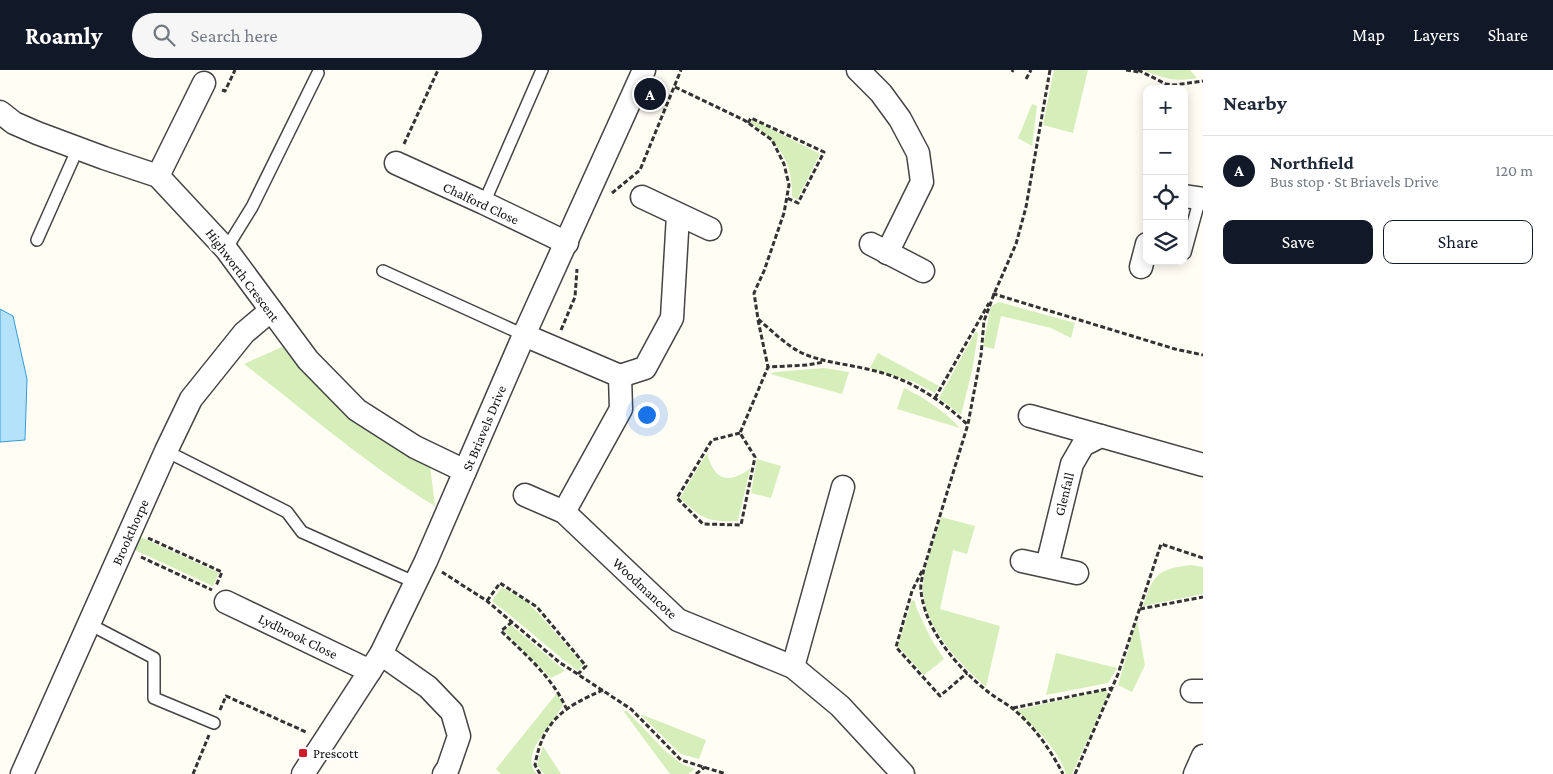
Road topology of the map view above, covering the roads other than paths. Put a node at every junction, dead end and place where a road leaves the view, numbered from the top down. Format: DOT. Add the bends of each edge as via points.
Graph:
graph roads {
  1 [pos="542,70"];
  2 [pos="644,70"];
  3 [pos="858,70"];
  4 [pos="318,73"];
  5 [pos="204,83"];
  6 [pos="0,112"];
  7 [pos="78,148"];
  8 [pos="396,163"];
  9 [pos="158,176"];
  10 [pos="642,197"];
  11 [pos="1196,198"];
  12 [pos="484,203"];
  13 [pos="678,215"];
  14 [pos="710,229"];
  15 [pos="1188,238"];
  16 [pos="38,240"];
  17 [pos="566,243"];
  18 [pos="226,249"];
  19 [pos="1143,259"];
  20 [pos="1141,267"];
  21 [pos="383,270"];
  22 [pos="923,270"];
  23 [pos="270,311"];
  24 [pos="524,335"];
  25 [pos="620,376"];
  26 [pos="1030,416"];
  27 [pos="1102,436"];
  28 [pos="166,451"];
  29 [pos="1203,465"];
  30 [pos="465,471"];
  31 [pos="842,488"];
  32 [pos="524,495"];
  33 [pos="564,512"];
  34 [pos="1022,561"];
  35 [pos="1047,566"];
  36 [pos="1077,573"];
  37 [pos="414,582"];
  38 [pos="226,602"];
  39 [pos="89,624"];
  40 [pos="376,662"];
  41 [pos="793,667"];
  42 [pos="214,723"];
  43 [pos="1203,756"];
  44 [pos="22,774"];
  45 [pos="303,774"];
  46 [pos="444,774"];
  47 [pos="903,774"];
  48 [pos="1196,774"];
  1 -- 12 [label="lane"];
  2 -- 17 [label="street, St Briavels Drive"];
  3 -- 22 [label="street" via="900,119 918,153 922,182 879,248"];
  4 -- 18 [label="lane" via="252,207"];
  5 -- 9 [label="street"];
  6 -- 7 [label="street, Highworth Crescent" via="14,123"];
  7 -- 9 [label="street, Highworth Crescent"];
  7 -- 16 [label="lane"];
  8 -- 12 [label="street, Chalford Close"];
  9 -- 18 [label="street, Highworth Crescent"];
  10 -- 13 [label="street"];
  11 -- 15 [label="lane"];
  12 -- 17 [label="street, Chalford Close"];
  13 -- 14 [label="street"];
  13 -- 25 [label="street" via="672,318 645,368"];
  17 -- 24 [label="street, St Briavels Drive"];
  18 -- 23 [label="street, Highworth Crescent"];
  19 -- 20 [label="street"];
  21 -- 24 [label="lane"];
  23 -- 28 [label="street, Brookthorpe" via="244,333 191,399"];
  23 -- 30 [label="street, Highworth Crescent" via="308,360 357,410 415,448"];
  24 -- 25 [label="street"];
  24 -- 30 [label="street, St Briavels Drive"];
  25 -- 33 [label="street" via="621,409"];
  26 -- 27 [label="street"];
  27 -- 29 [label="street"];
  27 -- 35 [label="street, Glenfall" via="1082,445 1072,464"];
  28 -- 37 [label="lane" via="287,512 302,532"];
  28 -- 39 [label="street, Brookthorpe"];
  30 -- 37 [label="street, St Briavels Drive"];
  31 -- 41 [label="street"];
  32 -- 33 [label="street, Woodmancote"];
  33 -- 41 [label="street, Woodmancote" via="678,620"];
  34 -- 35 [label="street"];
  35 -- 36 [label="street"];
  37 -- 40 [label="street, St Briavels Drive"];
  38 -- 40 [label="street, Lydbrook Close"];
  39 -- 42 [label="lane" via="154,658 154,698"];
  39 -- 44 [label="street, Brookthorpe"];
  40 -- 45 [label="street, St Briavels Drive"];
  40 -- 46 [label="street" via="428,687 452,712 459,736"];
  41 -- 47 [label="street, Woodmancote" via="840,706"];
  43 -- 48 [label="street"];
}
